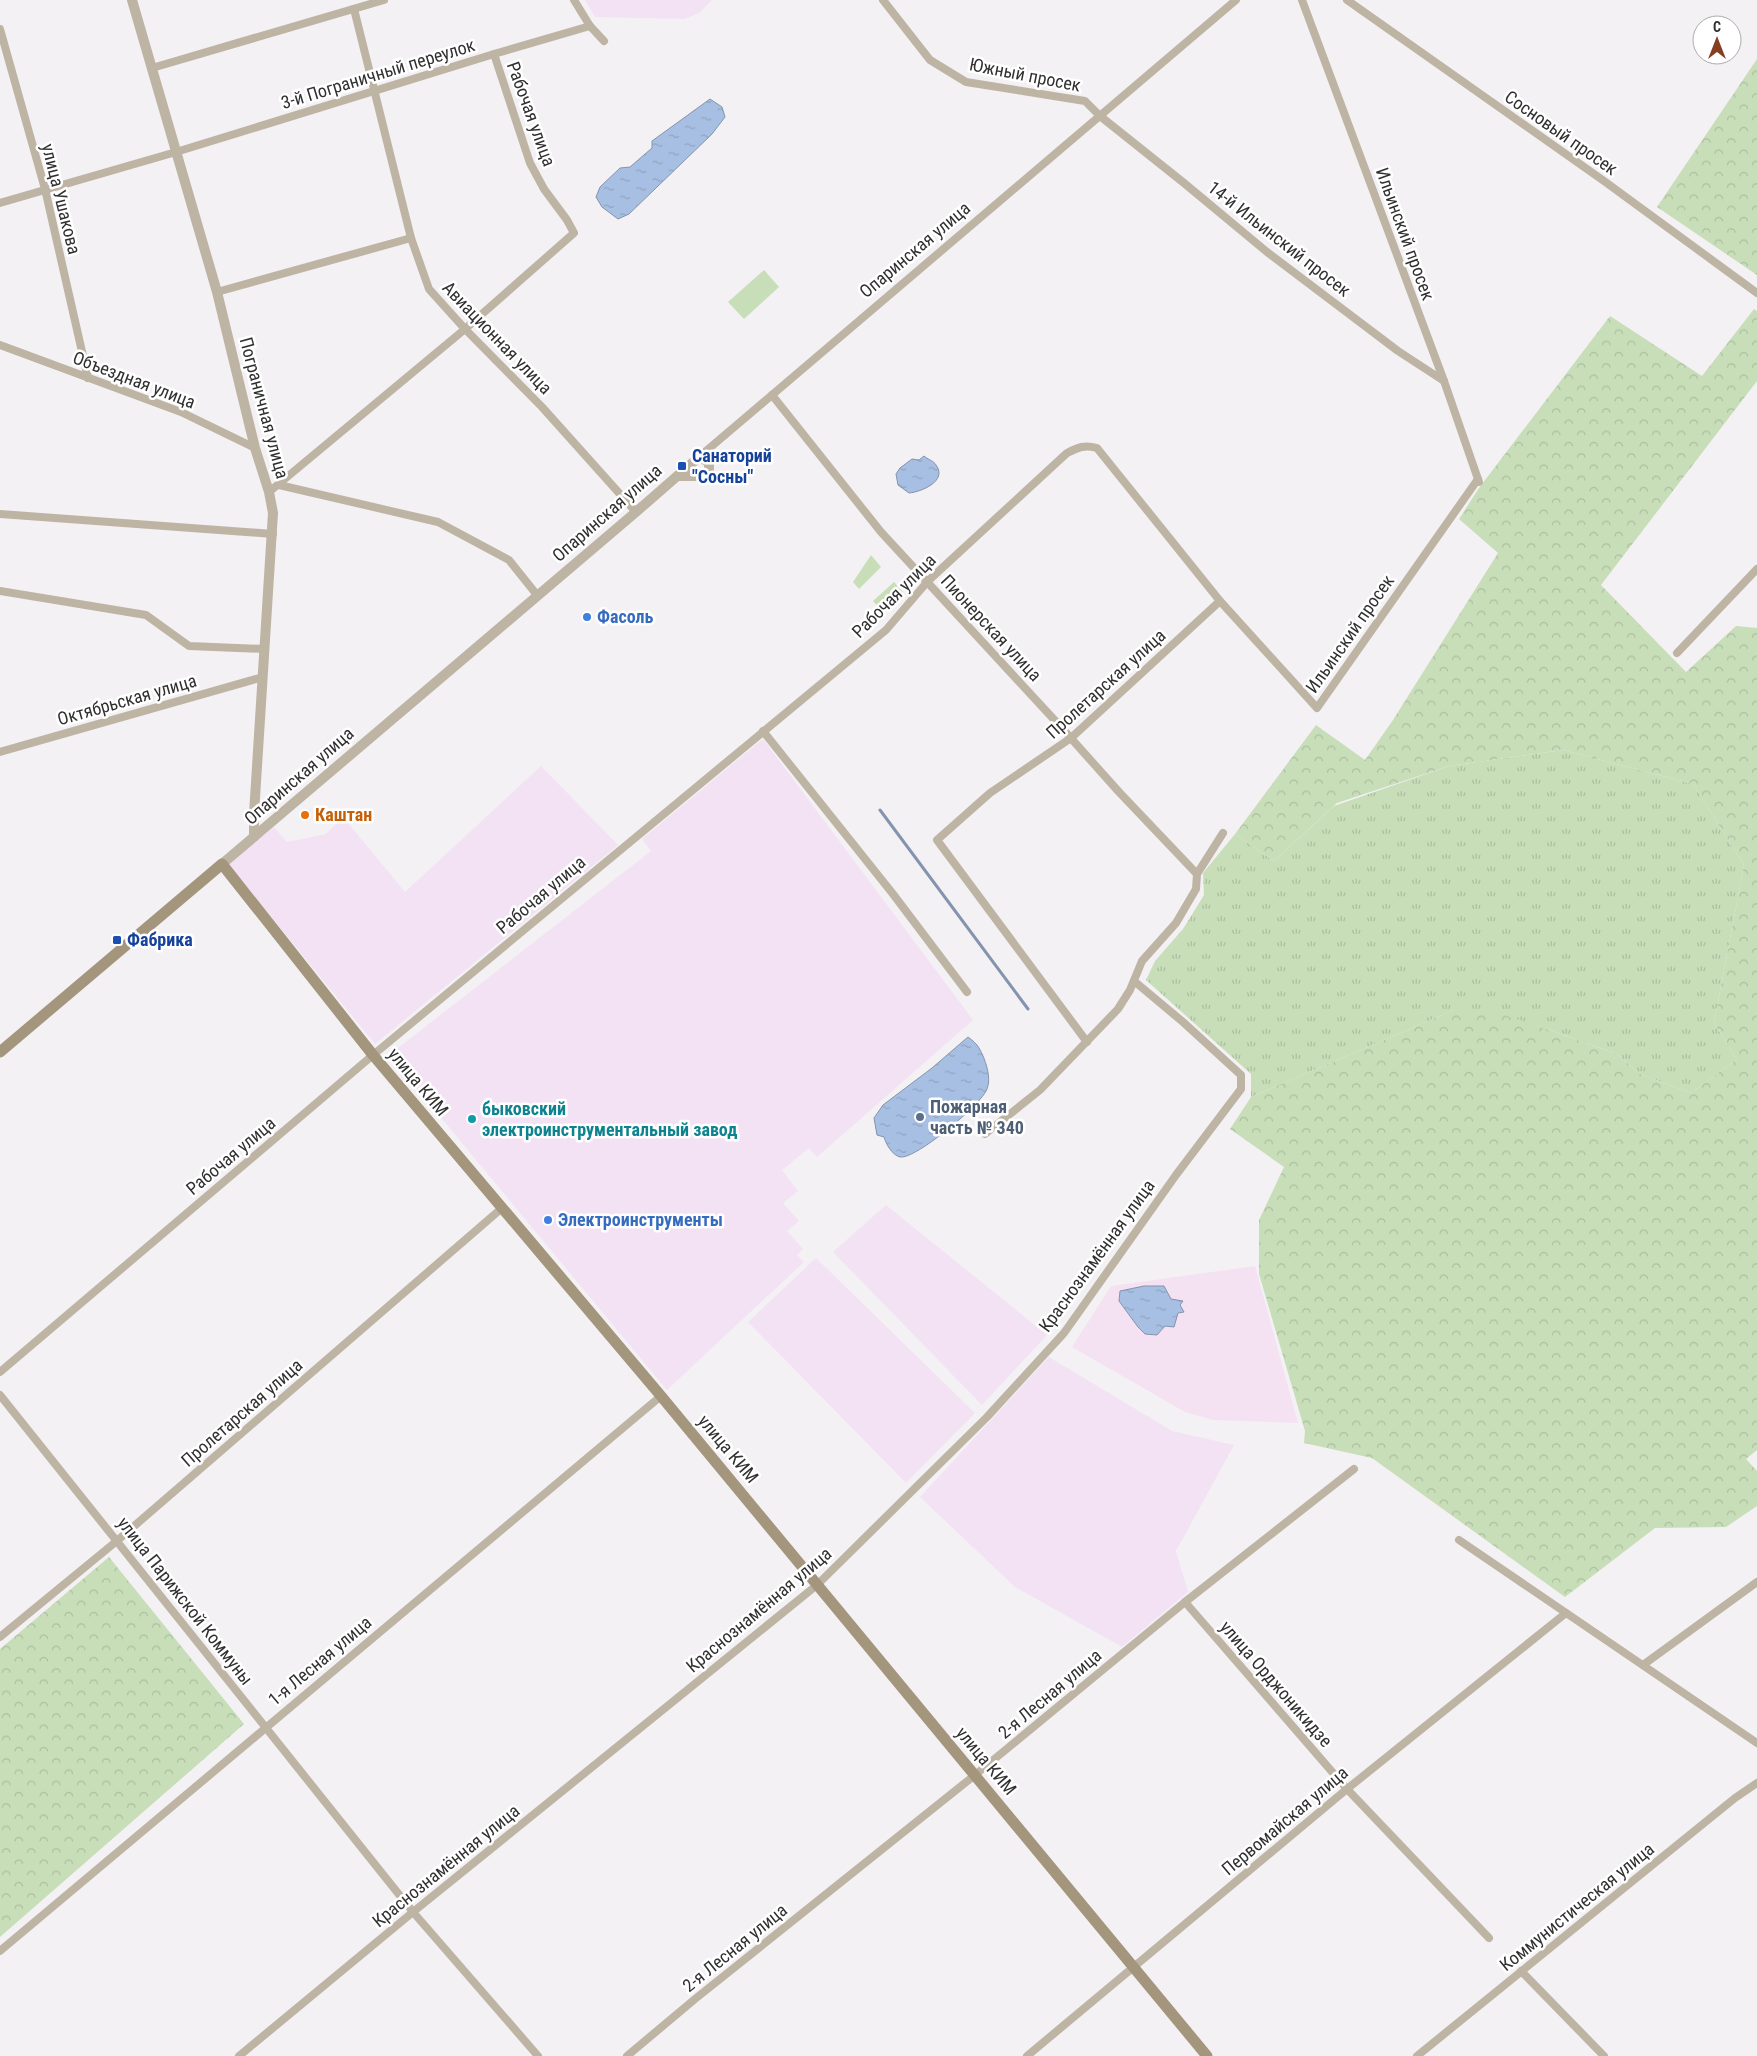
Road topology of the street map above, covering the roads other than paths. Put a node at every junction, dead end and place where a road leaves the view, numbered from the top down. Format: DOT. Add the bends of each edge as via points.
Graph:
graph roads {
  1 [pos="132,0"];
  2 [pos="384,0"];
  3 [pos="574,0"];
  4 [pos="883,0"];
  5 [pos="1236,0"];
  6 [pos="1302,0"];
  7 [pos="1347,0"];
  8 [pos="354,9"];
  9 [pos="590,26"];
  10 [pos="0,29"];
  11 [pos="604,40"];
  12 [pos="494,54"];
  13 [pos="152,68"];
  14 [pos="375,90"];
  15 [pos="1100,116"];
  16 [pos="176,152"];
  17 [pos="45,189"];
  18 [pos="0,202"];
  19 [pos="411,238"];
  20 [pos="217,292"];
  21 [pos="1757,293"];
  22 [pos="464,328"];
  23 [pos="0,345"];
  24 [pos="88,378"];
  25 [pos="1444,381"];
  26 [pos="772,395"];
  27 [pos="255,448"];
  28 [pos="699,457"];
  29 [pos="677,476"];
  30 [pos="279,485"];
  31 [pos="269,492"];
  32 [pos="636,512"];
  33 [pos="0,514"];
  34 [pos="273,534"];
  35 [pos="1757,569"];
  36 [pos="928,581"];
  37 [pos="0,591"];
  38 [pos="537,595"];
  39 [pos="1220,601"];
  40 [pos="265,648"];
  41 [pos="1677,653"];
  42 [pos="263,678"];
  43 [pos="762,731"];
  44 [pos="1071,738"];
  45 [pos="0,752"];
  46 [pos="1224,833"];
  47 [pos="254,837"];
  48 [pos="222,864"];
  49 [pos="1197,874"];
  50 [pos="1134,981"];
  51 [pos="967,992"];
  52 [pos="1087,1042"];
  53 [pos="0,1052"];
  54 [pos="373,1055"];
  55 [pos="985,1134"];
  56 [pos="502,1208"];
  57 [pos="0,1372"];
  58 [pos="0,1395"];
  59 [pos="661,1396"];
  60 [pos="1354,1469"];
  61 [pos="118,1540"];
  62 [pos="1459,1540"];
  63 [pos="1757,1582"];
  64 [pos="817,1585"];
  65 [pos="1185,1602"];
  66 [pos="1566,1613"];
  67 [pos="0,1637"];
  68 [pos="1643,1665"];
  69 [pos="266,1726"];
  70 [pos="1757,1743"];
  71 [pos="975,1775"];
  72 [pos="1757,1783"];
  73 [pos="1347,1789"];
  74 [pos="413,1912"];
  75 [pos="1489,1938"];
  76 [pos="0,1951"];
  77 [pos="1134,1967"];
  78 [pos="1521,1971"];
  79 [pos="239,2056"];
  80 [pos="538,2056"];
  81 [pos="627,2056"];
  82 [pos="1027,2056"];
  83 [pos="1207,2056"];
  84 [pos="1417,2056"];
  85 [pos="1604,2056"];
  1 -- 13 [label="street, Пограничная улица"];
  2 -- 8 [label="street"];
  3 -- 9 [label="street"];
  4 -- 15 [label="street, Южный просек" via="930,60 966,82 1085,101"];
  5 -- 15 [label="street, Опаринская улица"];
  6 -- 25 [label="street, Ильинский просек"];
  7 -- 21 [label="street, Сосновый просек"];
  8 -- 13 [label="street"];
  8 -- 14 [label="street, Авиационная улица"];
  9 -- 11 [label="street"];
  9 -- 12 [label="street, 3-й Пограничный переулок"];
  10 -- 17 [label="street, улица Ушакова"];
  12 -- 14 [label="street, 3-й Пограничный переулок"];
  12 -- 22 [label="street, Рабочая улица" via="530,163 574,233"];
  13 -- 16 [label="street, Пограничная улица"];
  14 -- 16 [label="street, 3-й Пограничный переулок"];
  14 -- 19 [label="street, Авиационная улица"];
  15 -- 25 [label="street, 14-й Ильинский просек" via="1266,252 1398,351"];
  15 -- 26 [label="street, Опаринская улица"];
  16 -- 17 [label="street, 3-й Пограничный переулок"];
  16 -- 20 [label="street, Пограничная улица"];
  17 -- 18 [label="street, 3-й Пограничный переулок"];
  17 -- 24 [label="street, улица Ушакова"];
  19 -- 20 [label="street"];
  19 -- 22 [label="street, Авиационная улица" via="429,289"];
  20 -- 27 [label="street, Пограничная улица"];
  22 -- 30 [label="street"];
  22 -- 32 [label="street, Авиационная улица" via="542,407"];
  23 -- 24 [label="street, Объездная улица"];
  24 -- 27 [label="street, Объездная улица" via="181,412"];
  25 -- 39 [label="street, Ильинский просек" via="1478,481 1316,708"];
  26 -- 28 [label="street, Опаринская улица"];
  26 -- 36 [label="street, Пионерская улица" via="881,532"];
  27 -- 31 [label="street, Пограничная улица"];
  28 -- 29 [label="street, Опаринская улица"];
  28 -- 29 [label="street" via="709,462 709,472 698,477"];
  29 -- 32 [label="street, Опаринская улица"];
  30 -- 31 [label="street"];
  30 -- 38 [label="street" via="438,522 509,560"];
  31 -- 34 [label="street, Пограничная улица"];
  32 -- 38 [label="street, Опаринская улица"];
  33 -- 34 [label="street"];
  34 -- 40 [label="street, Пограничная улица"];
  35 -- 41 [label="street"];
  36 -- 39 [label="street, Рабочая улица" via="1066,453 1088,446 1097,448"];
  36 -- 43 [label="street, Рабочая улица" via="886,630"];
  36 -- 44 [label="street, Пионерская улица"];
  37 -- 40 [label="street" via="146,615 189,646"];
  38 -- 47 [label="street, Опаринская улица"];
  39 -- 44 [label="street, Пролетарская улица"];
  40 -- 42 [label="street, Пограничная улица"];
  42 -- 45 [label="street, Октябрьская улица"];
  42 -- 47 [label="street, Пограничная улица"];
  43 -- 51 [label="street"];
  43 -- 54 [label="street, Рабочая улица"];
  44 -- 49 [label="street, Пионерская улица"];
  44 -- 52 [label="street, Пролетарская улица" via="990,793 937,840"];
  46 -- 49 [label="street"];
  47 -- 48 [label="street, Опаринская улица"];
  48 -- 53 [label="main road, Опаринская улица"];
  48 -- 54 [label="main road, улица КИМ"];
  49 -- 50 [label="street" via="1196,889 1176,923 1142,961"];
  50 -- 52 [label="street" via="1118,1009"];
  50 -- 64 [label="street, Краснознамённая улица" via="1240,1075 1241,1089 1064,1333 987,1417"];
  52 -- 55 [label="street" via="1040,1090"];
  54 -- 56 [label="main road, улица КИМ"];
  54 -- 57 [label="street, Рабочая улица"];
  56 -- 59 [label="main road, улица КИМ"];
  56 -- 61 [label="street, Пролетарская улица"];
  58 -- 61 [label="street, улица Парижской Коммуны"];
  59 -- 64 [label="main road, улица КИМ"];
  59 -- 69 [label="street, 1-я Лесная улица"];
  60 -- 65 [label="street, 2-я Лесная улица"];
  61 -- 67 [label="street, Пролетарская улица"];
  61 -- 69 [label="street, улица Парижской Коммуны"];
  62 -- 66 [label="street"];
  63 -- 68 [label="street"];
  64 -- 71 [label="main road, улица КИМ"];
  64 -- 74 [label="street, Краснознамённая улица"];
  65 -- 71 [label="street, 2-я Лесная улица"];
  65 -- 73 [label="street, улица Орджоникидзе"];
  66 -- 68 [label="street"];
  66 -- 73 [label="street, Первомайская улица"];
  68 -- 70 [label="street"];
  69 -- 74 [label="street, улица Парижской Коммуны"];
  69 -- 76 [label="street, 1-я Лесная улица"];
  71 -- 77 [label="main road, улица КИМ"];
  71 -- 81 [label="street, 2-я Лесная улица"];
  72 -- 78 [label="street, Коммунистическая улица"];
  73 -- 75 [label="street, улица Орджоникидзе"];
  73 -- 77 [label="street, Первомайская улица"];
  74 -- 79 [label="street, Краснознамённая улица"];
  74 -- 80 [label="street, улица Парижской Коммуны"];
  77 -- 82 [label="street, Первомайская улица"];
  77 -- 83 [label="main road, улица КИМ"];
  78 -- 84 [label="street, Коммунистическая улица"];
  78 -- 85 [label="street"];
}
